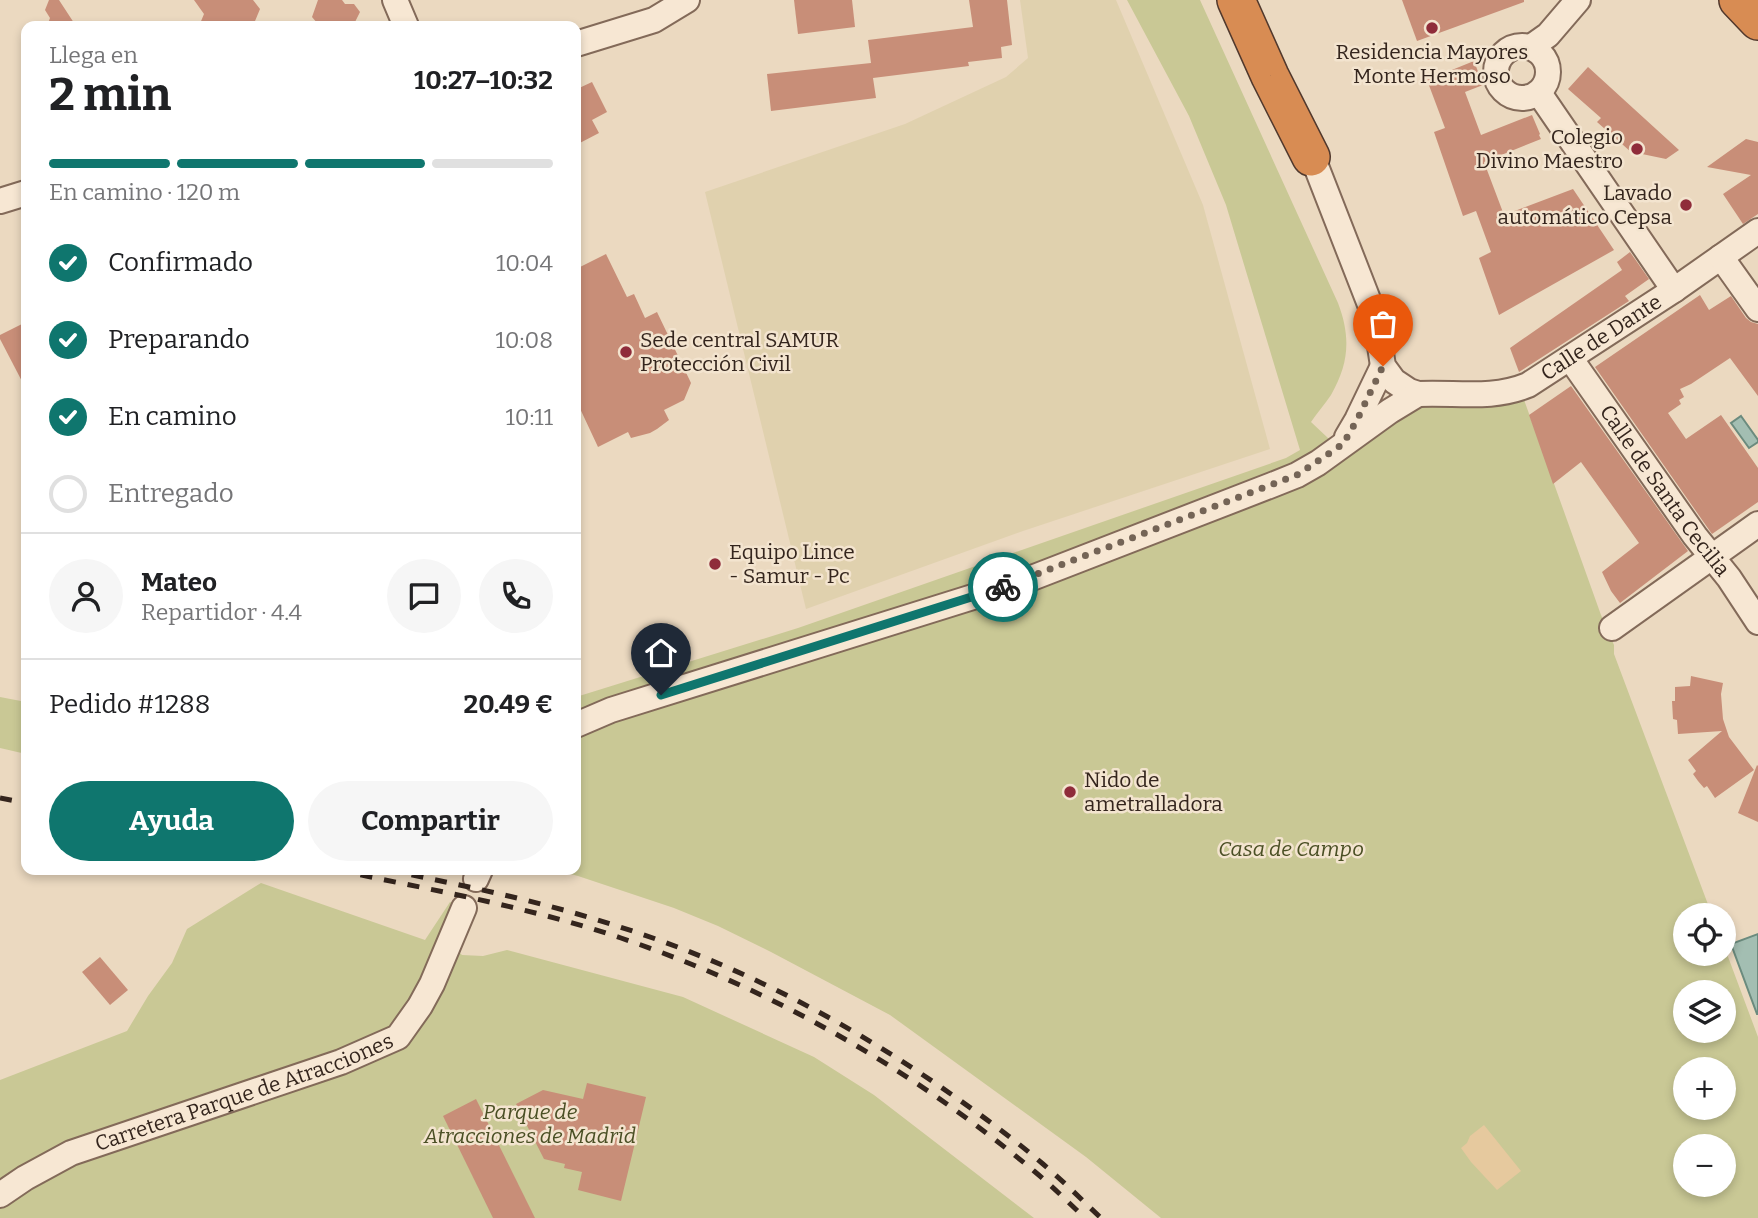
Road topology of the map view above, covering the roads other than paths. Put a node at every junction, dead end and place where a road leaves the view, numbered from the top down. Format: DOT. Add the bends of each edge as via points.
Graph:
graph roads {
  1 [pos="396,0"];
  2 [pos="687,0"];
  3 [pos="1236,0"];
  4 [pos="1255,0"];
  5 [pos="1578,0"];
  6 [pos="1738,0"];
  7 [pos="403,21"];
  8 [pos="1758,21"];
  9 [pos="581,42"];
  10 [pos="1531,47"];
  11 [pos="1539,93"];
  12 [pos="1311,157"];
  13 [pos="21,195"];
  14 [pos="0,201"];
  15 [pos="1758,231"];
  16 [pos="1721,257"];
  17 [pos="1674,290"];
  18 [pos="1758,309"];
  19 [pos="1382,357"];
  20 [pos="1570,358"];
  21 [pos="1423,394"];
  22 [pos="1343,444"];
  23 [pos="1758,524"];
  24 [pos="1712,557"];
  25 [pos="1758,622"];
  26 [pos="1612,628"];
  27 [pos="581,723"];
  28 [pos="464,908"];
  29 [pos="0,1195"];
  1 -- 7 [label="street"];
  2 -- 9 [label="street" via="654,20"];
  3 -- 12 [label="highway"];
  4 -- 12 [label="street"];
  5 -- 10 [label="street"];
  6 -- 8 [label="highway"];
  10 -- 11 [label="street" via="1547,64 1547,80"];
  10 -- 11 [label="street" via="1508,49 1497,62 1496,79 1514,97"];
  11 -- 17 [label="street"];
  12 -- 19 [label="street" via="1376,320"];
  13 -- 14 [label="street"];
  15 -- 16 [label="street, Calle de Dante"];
  16 -- 17 [label="street, Calle de Dante"];
  16 -- 18 [label="street"];
  17 -- 20 [label="street, Calle de Dante"];
  19 -- 21 [label="street" via="1394,381"];
  19 -- 22 [label="street"];
  20 -- 21 [label="street, Calle de Dante" via="1513,391"];
  20 -- 24 [label="street, Calle de Santa Cecilia"];
  21 -- 22 [label="street"];
  22 -- 27 [label="street" via="1297,475 1024,581"];
  23 -- 24 [label="street"];
  24 -- 25 [label="street, Calle de Santa Cecilia"];
  24 -- 26 [label="street"];
  28 -- 29 [label="street, Carretera Parque de Atracciones" via="432,984 398,1037 341,1062 71,1153"];
}
